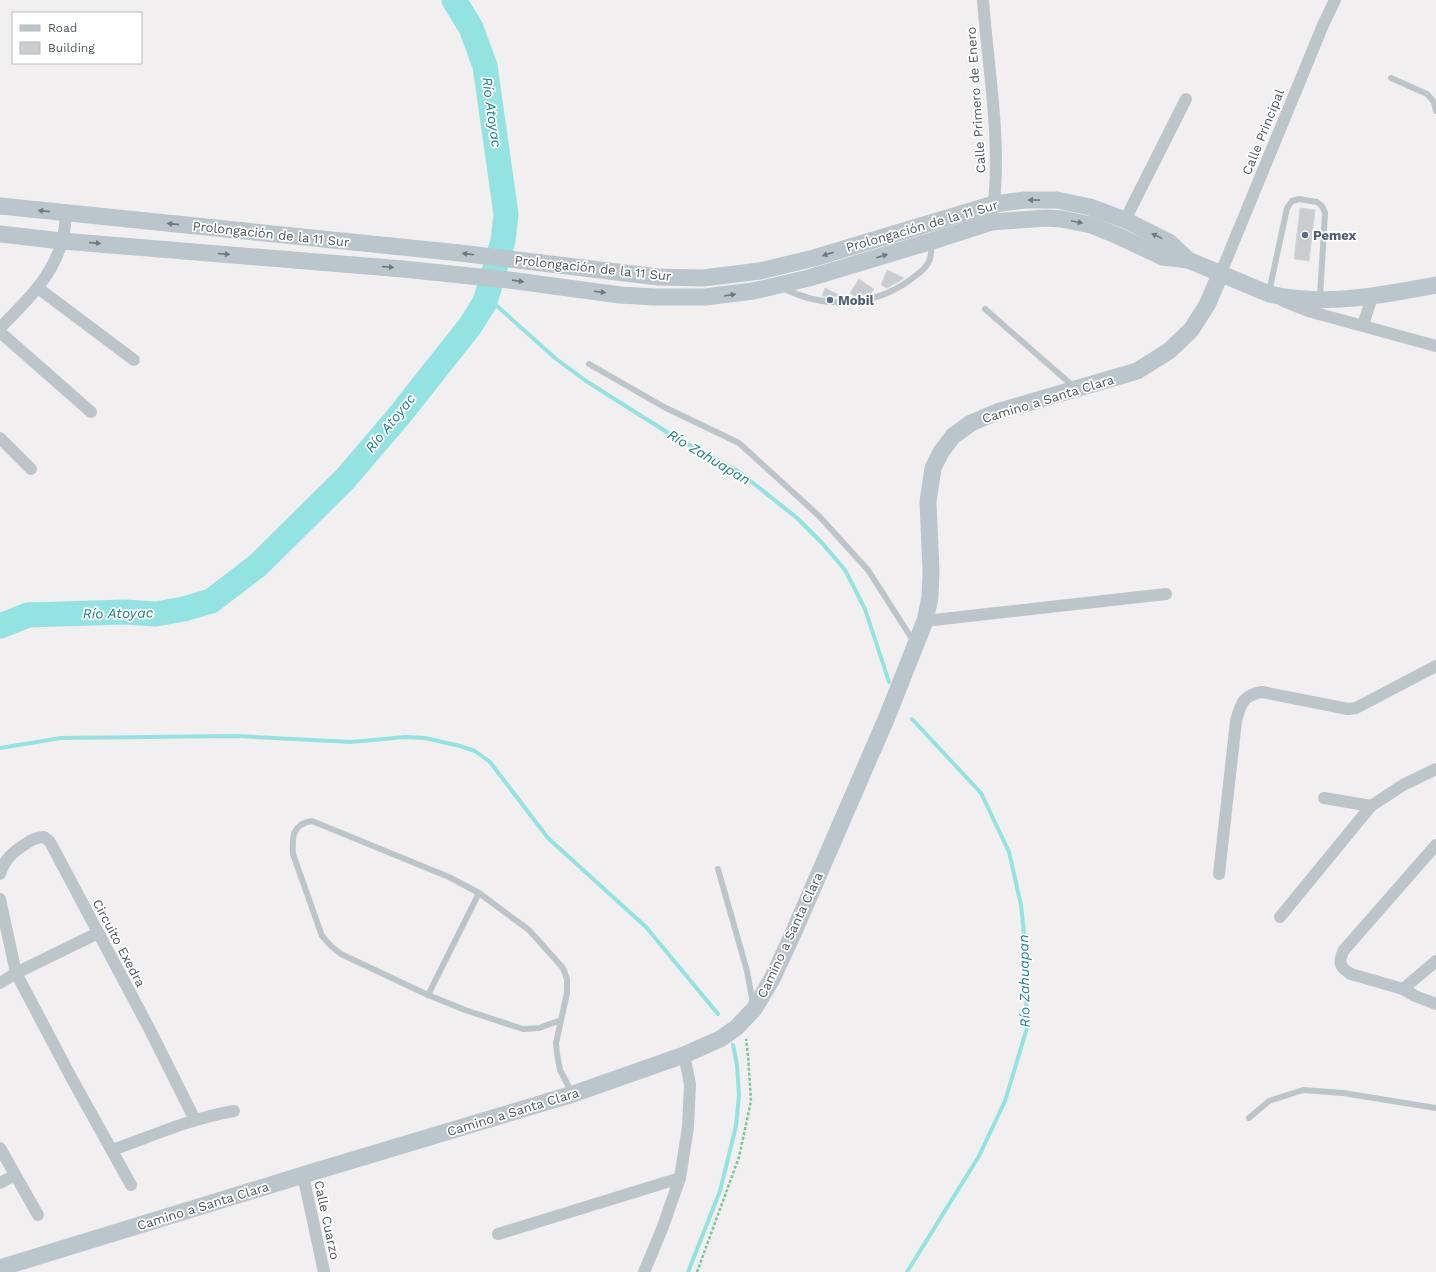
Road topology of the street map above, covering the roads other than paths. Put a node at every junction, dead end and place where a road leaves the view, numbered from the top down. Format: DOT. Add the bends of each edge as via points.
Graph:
graph roads {
  1 [pos="983,0"];
  2 [pos="1335,0"];
  3 [pos="1391,78"];
  4 [pos="1186,99"];
  5 [pos="1436,111"];
  6 [pos="994,204"];
  7 [pos="0,206"];
  8 [pos="66,214"];
  9 [pos="1125,220"];
  10 [pos="992,222"];
  11 [pos="931,233"];
  12 [pos="0,234"];
  13 [pos="62,241"];
  14 [pos="1188,260"];
  15 [pos="1220,275"];
  16 [pos="704,278"];
  17 [pos="1436,285"];
  18 [pos="778,286"];
  19 [pos="38,288"];
  20 [pos="1269,294"];
  21 [pos="705,297"];
  22 [pos="1372,297"];
  23 [pos="1320,301"];
  24 [pos="985,310"];
  25 [pos="1363,325"];
  26 [pos="0,328"];
  27 [pos="0,332"];
  28 [pos="1436,346"];
  29 [pos="134,360"];
  30 [pos="589,364"];
  31 [pos="1076,389"];
  32 [pos="91,412"];
  33 [pos="0,438"];
  34 [pos="31,469"];
  35 [pos="1166,594"];
  36 [pos="925,621"];
  37 [pos="916,645"];
  38 [pos="1436,666"];
  39 [pos="1436,769"];
  40 [pos="1324,798"];
  41 [pos="1371,806"];
  42 [pos="1436,846"];
  43 [pos="718,870"];
  44 [pos="0,874"];
  45 [pos="1220,874"];
  46 [pos="479,893"];
  47 [pos="0,899"];
  48 [pos="1280,917"];
  49 [pos="98,932"];
  50 [pos="1436,961"];
  51 [pos="16,973"];
  52 [pos="0,983"];
  53 [pos="1403,989"];
  54 [pos="428,995"];
  55 [pos="1436,1004"];
  56 [pos="748,1015"];
  57 [pos="561,1020"];
  58 [pos="684,1055"];
  59 [pos="573,1094"];
  60 [pos="1436,1108"];
  61 [pos="234,1111"];
  62 [pos="1249,1118"];
  63 [pos="195,1120"];
  64 [pos="0,1148"];
  65 [pos="112,1150"];
  66 [pos="303,1174"];
  67 [pos="15,1175"];
  68 [pos="680,1178"];
  69 [pos="0,1183"];
  70 [pos="131,1184"];
  71 [pos="38,1215"];
  72 [pos="498,1234"];
  73 [pos="0,1268"];
  74 [pos="324,1272"];
  75 [pos="644,1272"];
  1 -- 6 [label="street, Calle Primero de Enero" via="996,140"];
  2 -- 15 [label="street, Calle Principal"];
  3 -- 5 [label="lane" via="1427,94 1434,102"];
  4 -- 9 [label="street"];
  9 -- 6 [label="main road, Prolongación de la 11 Sur, one-way" via="1090,207 1057,200 1024,200"];
  6 -- 10 [label="street, Calle Primero de Enero"];
  6 -- 11 [label="main road, Prolongación de la 11 Sur"];
  8 -- 7 [label="main road, Prolongación de la 11 Sur, one-way"];
  8 -- 13 [label="street"];
  16 -- 8 [label="main road, Prolongación de la 11 Sur, one-way" via="658,277 460,253"];
  14 -- 9 [label="main road, Prolongación de la 11 Sur, one-way" via="1169,242"];
  10 -- 11 [label="main road, Prolongación de la 11 Sur"];
  10 -- 14 [label="main road, Prolongación de la 11 Sur, one-way" via="1046,218 1077,222 1091,225 1164,257"];
  11 -- 16 [label="main road, Prolongación de la 11 Sur, one-way" via="760,271"];
  18 -- 11 [label="main road, Prolongación de la 11 Sur, one-way" via="809,278"];
  11 -- 18 [label="lane" via="928,264 903,285 873,298 831,302 803,297"];
  12 -- 13 [label="main road, Prolongación de la 11 Sur"];
  13 -- 19 [label="street"];
  13 -- 21 [label="main road, Prolongación de la 11 Sur, one-way" via="456,274 627,296"];
  14 -- 15 [label="main road, Prolongación de la 11 Sur"];
  15 -- 20 [label="main road, Prolongación de la 11 Sur"];
  15 -- 31 [label="main road, Camino a Santa Clara" via="1207,305 1191,330 1169,351 1137,371"];
  16 -- 21 [label="main road"];
  17 -- 22 [label="main road, Prolongación de la 11 Sur"];
  21 -- 18 [label="main road, Prolongación de la 11 Sur, one-way"];
  19 -- 26 [label="street"];
  19 -- 29 [label="street"];
  20 -- 23 [label="main road, Prolongación de la 11 Sur"];
  20 -- 23 [label="lane" via="1287,208 1292,201 1299,199 1317,202 1325,213"];
  20 -- 25 [label="street" via="1308,311"];
  22 -- 23 [label="main road, Prolongación de la 11 Sur"];
  22 -- 25 [label="street"];
  24 -- 31 [label="lane"];
  25 -- 28 [label="street"];
  27 -- 32 [label="street"];
  30 -- 37 [label="lane" via="664,407 739,443 819,516 863,565"];
  31 -- 36 [label="main road, Camino a Santa Clara" via="997,412 971,423 953,436 941,452 934,468 928,502 931,571 930,598"];
  33 -- 34 [label="street"];
  35 -- 36 [label="street"];
  36 -- 37 [label="main road, Camino a Santa Clara"];
  37 -- 56 [label="main road, Camino a Santa Clara" via="888,717 792,936 772,979"];
  38 -- 45 [label="street" via="1356,708 1348,709 1262,692 1244,700 1236,720"];
  39 -- 41 [label="street" via="1402,785"];
  40 -- 41 [label="street"];
  41 -- 48 [label="street"];
  42 -- 53 [label="street" via="1344,950 1340,958 1341,965 1351,974"];
  43 -- 56 [label="lane" via="747,971"];
  44 -- 49 [label="street, Circuito Exedra" via="13,851 37,836 44,836 50,842"];
  46 -- 54 [label="lane"];
  46 -- 54 [label="lane" via="449,876 312,821 302,822 295,829 293,854 322,936 341,954"];
  46 -- 57 [label="lane" via="529,930 563,968 567,979 567,993"];
  47 -- 51 [label="street"];
  49 -- 51 [label="street"];
  49 -- 63 [label="street, Circuito Exedra"];
  50 -- 53 [label="street"];
  51 -- 52 [label="street"];
  51 -- 65 [label="street"];
  53 -- 55 [label="street"];
  54 -- 57 [label="lane" via="523,1029 539,1028"];
  56 -- 58 [label="main road, Camino a Santa Clara" via="736,1028 720,1039"];
  57 -- 59 [label="lane" via="556,1043 557,1054 560,1070"];
  58 -- 59 [label="main road, Camino a Santa Clara"];
  58 -- 68 [label="street" via="690,1084 688,1127"];
  59 -- 66 [label="main road, Camino a Santa Clara"];
  60 -- 62 [label="lane" via="1344,1093 1304,1090 1269,1101"];
  61 -- 63 [label="street"];
  63 -- 65 [label="street"];
  64 -- 67 [label="street"];
  65 -- 70 [label="street"];
  66 -- 73 [label="main road, Camino a Santa Clara"];
  66 -- 74 [label="street, Calle Cuarzo"];
  67 -- 69 [label="street"];
  67 -- 71 [label="street"];
  68 -- 72 [label="street"];
  68 -- 75 [label="street"];
}
